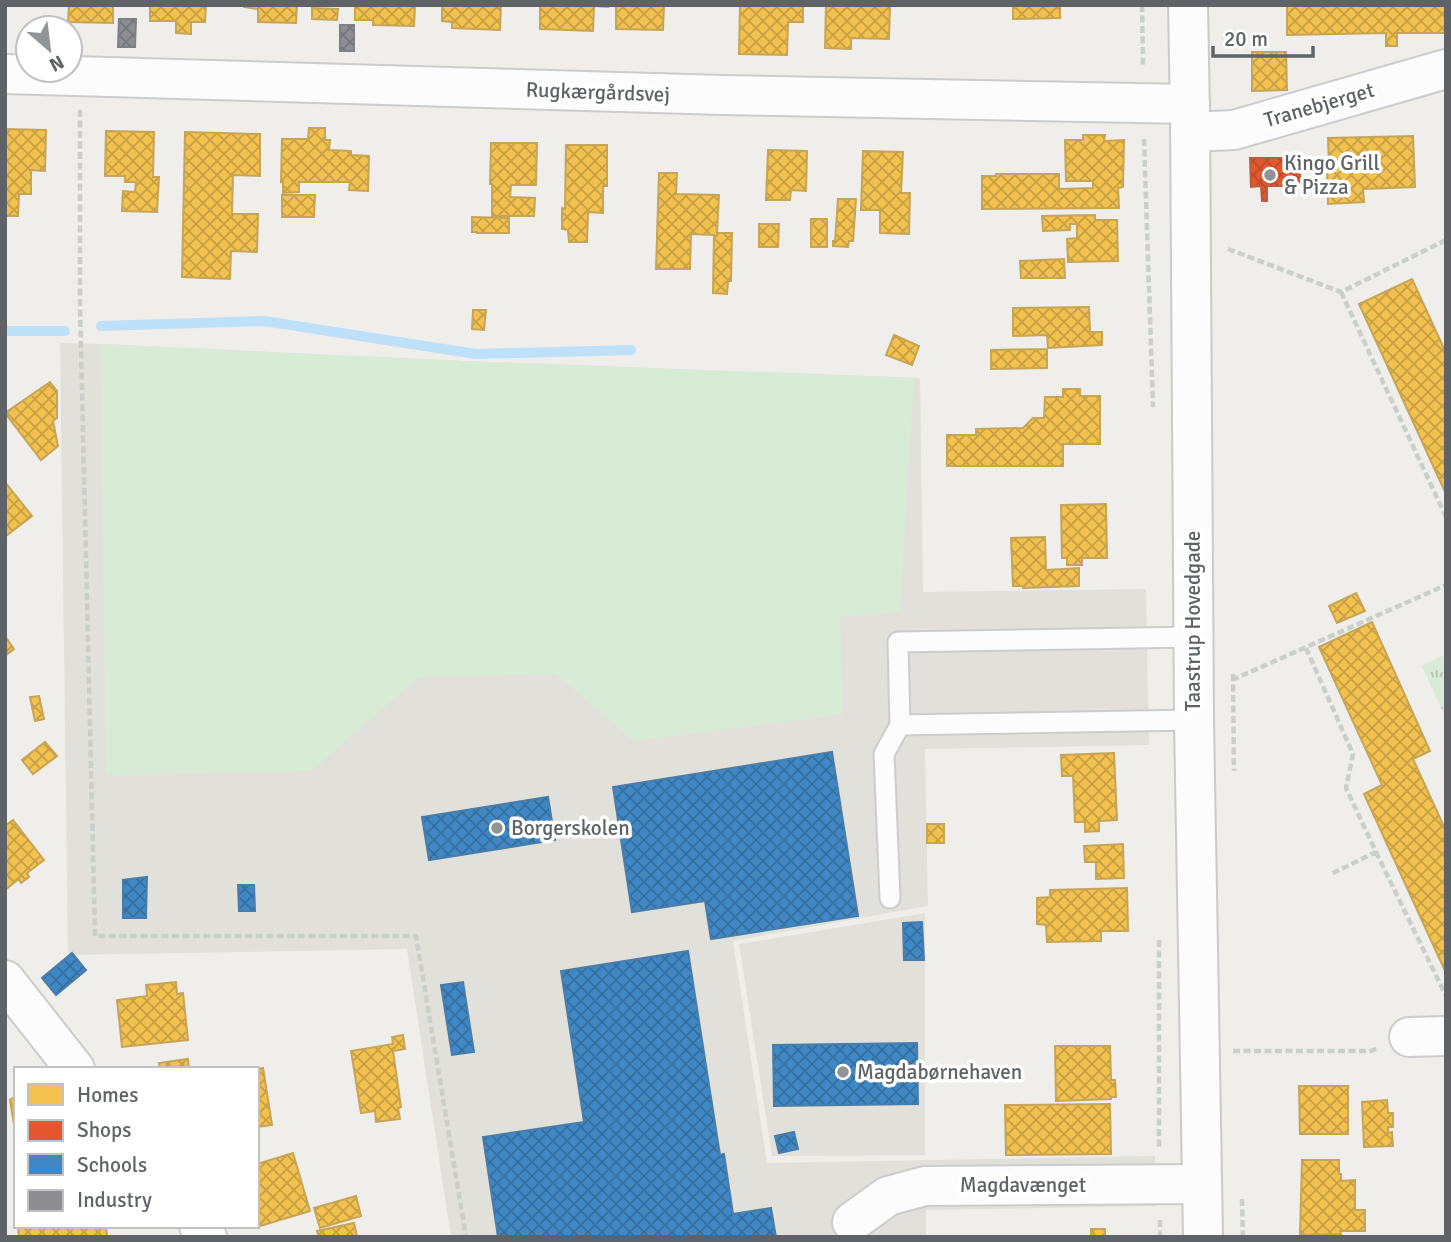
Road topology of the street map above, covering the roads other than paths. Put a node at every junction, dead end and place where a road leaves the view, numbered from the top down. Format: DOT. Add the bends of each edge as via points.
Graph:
graph roads {
  1 [pos="1188,5"];
  2 [pos="1446,69"];
  3 [pos="5,74"];
  4 [pos="1190,118"];
  5 [pos="1193,637"];
  6 [pos="1194,709"];
  7 [pos="900,724"];
  8 [pos="890,898"];
  9 [pos="5,980"];
  10 [pos="73,1067"];
  11 [pos="1202,1184"];
  12 [pos="853,1229"];
  13 [pos="1203,1237"];
  1 -- 4 [label="street, Taastrup Hovedgade"];
  2 -- 4 [label="street, Tranebjerget" via="1234,130"];
  3 -- 4 [label="street, Rugkærgårdsvej" via="723,95"];
  4 -- 5 [label="street, Taastrup Hovedgade"];
  5 -- 6 [label="street, Taastrup Hovedgade"];
  5 -- 7 [label="lane" via="898,642"];
  6 -- 7 [label="lane"];
  6 -- 11 [label="street, Taastrup Hovedgade"];
  7 -- 8 [label="lane" via="884,754"];
  9 -- 10 [label="street"];
  11 -- 12 [label="street, Magdavænget" via="925,1186 888,1196"];
  11 -- 13 [label="street, Taastrup Hovedgade"];
}
